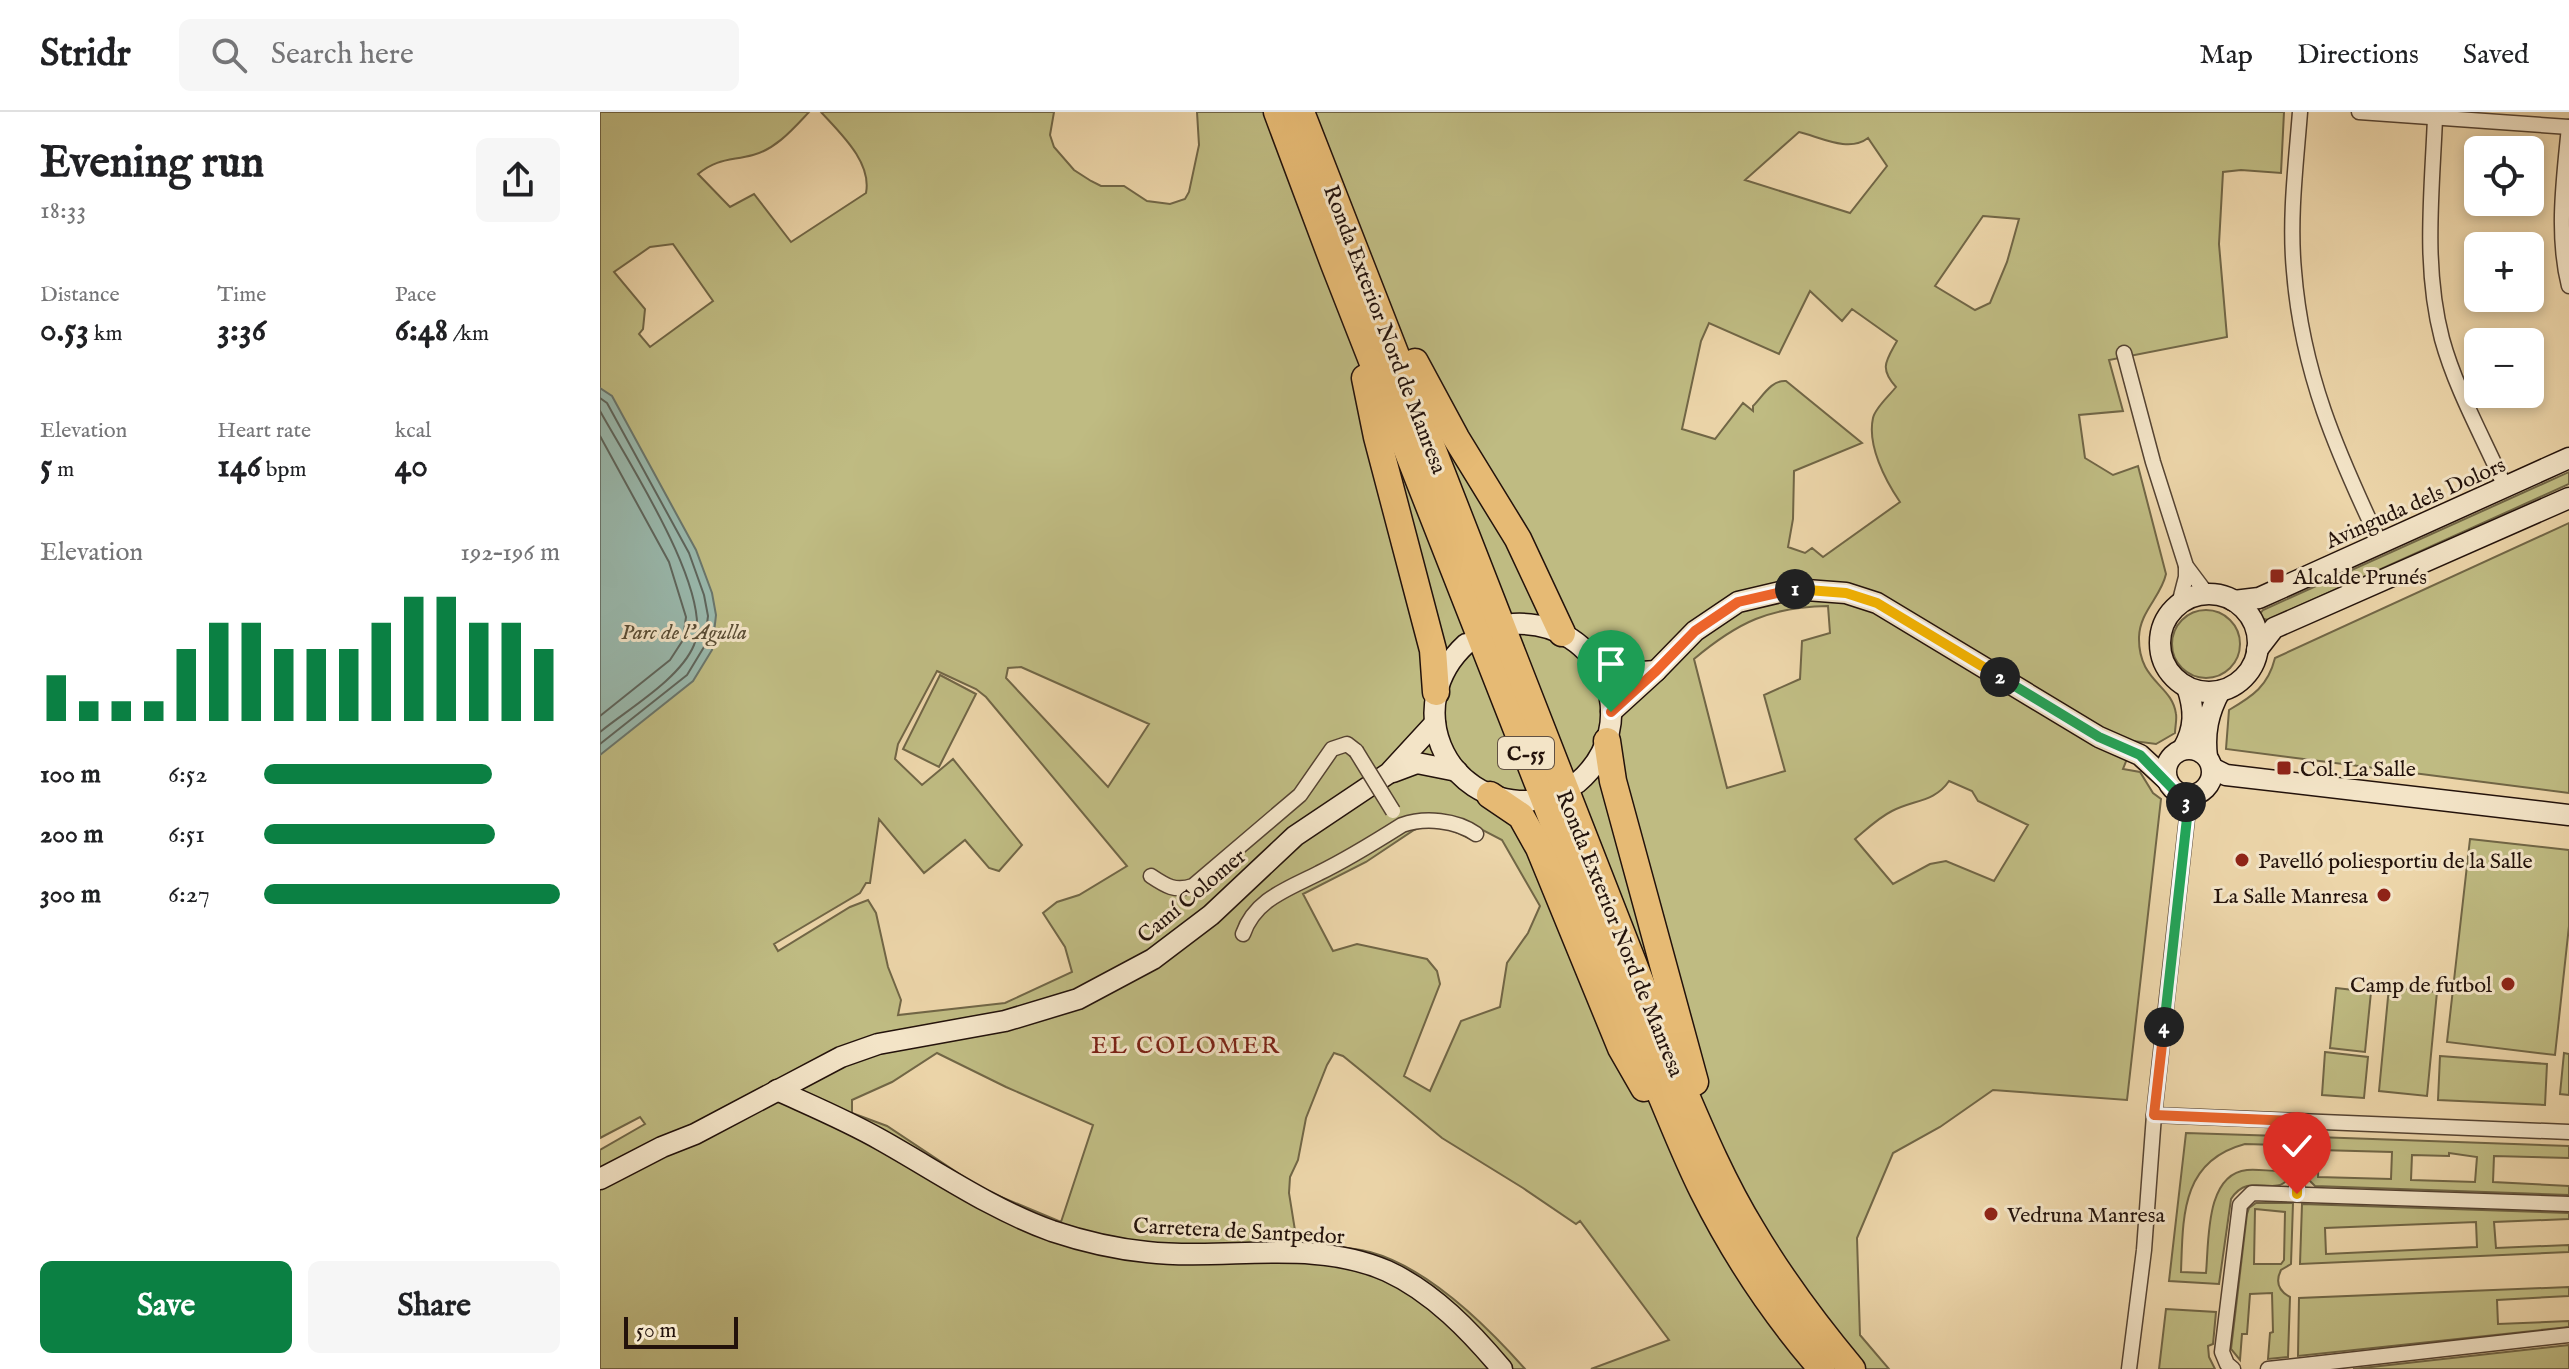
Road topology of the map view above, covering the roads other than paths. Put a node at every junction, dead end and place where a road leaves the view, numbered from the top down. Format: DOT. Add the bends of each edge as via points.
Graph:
graph roads {
  1 [pos="1277,112"];
  2 [pos="1301,112"];
  3 [pos="2300,112"];
  4 [pos="2359,112"];
  5 [pos="2435,118"];
  6 [pos="2569,127"];
  7 [pos="1351,238"];
  8 [pos="2569,286"];
  9 [pos="1351,308"];
  10 [pos="2124,353"];
  11 [pos="2569,458"];
  12 [pos="2505,487"];
  13 [pos="2569,498"];
  14 [pos="2380,543"];
  15 [pos="2186,566"];
  16 [pos="2207,594"];
  17 [pos="2234,601"];
  18 [pos="2179,604"];
  19 [pos="1513,624"];
  20 [pos="1562,633"];
  21 [pos="1466,644"];
  22 [pos="2257,650"];
  23 [pos="1599,667"];
  24 [pos="1656,671"];
  25 [pos="2187,687"];
  26 [pos="2220,691"];
  27 [pos="1436,692"];
  28 [pos="1611,712"];
  29 [pos="1435,723"];
  30 [pos="1607,741"];
  31 [pos="2180,751"];
  32 [pos="2140,755"];
  33 [pos="2210,763"];
  34 [pos="1457,771"];
  35 [pos="1389,773"];
  36 [pos="2167,780"];
  37 [pos="1577,783"];
  38 [pos="1490,795"];
  39 [pos="2183,795"];
  40 [pos="1530,801"];
  41 [pos="2569,815"];
  42 [pos="1402,825"];
  43 [pos="1476,834"];
  44 [pos="1151,876"];
  45 [pos="1243,934"];
  46 [pos="777,1090"];
  47 [pos="2154,1115"];
  48 [pos="2298,1121"];
  49 [pos="2569,1132"];
  50 [pos="600,1179"];
  51 [pos="1712,1182"];
  52 [pos="2297,1194"];
  53 [pos="2569,1204"];
  54 [pos="2569,1335"];
  55 [pos="1502,1369"];
  56 [pos="1822,1369"];
  57 [pos="1852,1369"];
  58 [pos="2129,1369"];
  59 [pos="2233,1369"];
  60 [pos="2268,1369"];
  1 -- 9 [label="highway, Ronda Exterior Nord de Manresa / C-55"];
  2 -- 7 [label="highway, Ronda Exterior Nord de Manresa / C-55"];
  3 -- 14 [label="street" via="2293,269 2302,340 2339,456"];
  4 -- 5 [label="street"];
  5 -- 6 [label="street"];
  5 -- 12 [label="street" via="2429,225 2437,317 2452,368"];
  6 -- 8 [label="street" via="2563,250"];
  7 -- 20 [label="highway" via="1427,387 1518,539"];
  7 -- 51 [label="highway, Ronda Exterior Nord de Manresa / C-55" via="1673,1065"];
  9 -- 27 [label="highway" via="1377,437 1433,650"];
  9 -- 51 [label="highway, Ronda Exterior Nord de Manresa / C-55" via="1652,1074"];
  10 -- 15 [label="street"];
  11 -- 12 [label="street, Avinguda dels Dolors"];
  12 -- 14 [label="street, Avinguda dels Dolors"];
  13 -- 22 [label="street" via="2274,628"];
  14 -- 17 [label="street, Avinguda dels Dolors" via="2259,598"];
  15 -- 16 [label="street"];
  15 -- 18 [label="street"];
  16 -- 17 [label="street"];
  16 -- 18 [label="street"];
  17 -- 22 [label="street" via="2255,625"];
  18 -- 25 [label="street" via="2162,626 2160,648 2170,673"];
  19 -- 20 [label="street"];
  20 -- 23 [label="street"];
  21 -- 27 [label="street" via="1447,666"];
  22 -- 26 [label="street" via="2245,676"];
  23 -- 24 [label="street" via="1626,673"];
  23 -- 28 [label="street"];
  24 -- 28 [label="street"];
  24 -- 32 [label="street" via="1695,631 1738,602 1793,589 1846,593 1877,603 2099,737"];
  25 -- 26 [label="street"];
  25 -- 31 [label="street" via="2194,720"];
  26 -- 33 [label="street" via="2210,710 2205,741"];
  27 -- 29 [label="street"];
  28 -- 30 [label="street"];
  29 -- 34 [label="street" via="1442,749"];
  29 -- 35 [label="street, Camí Colomer"];
  30 -- 37 [label="street" via="1595,765"];
  30 -- 51 [label="highway"];
  31 -- 32 [label="street"];
  31 -- 33 [label="street" via="2195,749"];
  31 -- 36 [label="street" via="2167,763"];
  32 -- 36 [label="street"];
  33 -- 39 [label="street" via="2206,788"];
  33 -- 41 [label="street" via="2226,775"];
  34 -- 35 [label="street, Camí Colomer" via="1417,763"];
  34 -- 38 [label="street"];
  35 -- 46 [label="street, Camí Colomer" via="1295,836 1211,915 1153,959 1078,999 1005,1021 878,1044"];
  36 -- 39 [label="street"];
  38 -- 40 [label="street"];
  38 -- 51 [label="highway" via="1521,816 1621,1048"];
  39 -- 47 [label="street" via="2188,809"];
  42 -- 43 [label="street" via="1462,824"];
  42 -- 44 [label="street, bridge" via="1347,744 1332,749 1300,795 1193,886 1168,888"];
  42 -- 45 [label="street" via="1275,894 1248,918"];
  46 -- 50 [label="street"];
  46 -- 55 [label="street, Carretera de Santpedor" via="1053,1231 1148,1252 1310,1253 1357,1260 1389,1272 1421,1291 1476,1338"];
  47 -- 48 [label="street"];
  47 -- 58 [label="street"];
  48 -- 49 [label="street"];
  48 -- 52 [label="street"];
  51 -- 56 [label="highway, Ronda Exterior Nord de Manresa / C-55" via="1732,1244"];
  51 -- 57 [label="highway, Ronda Exterior Nord de Manresa / C-55"];
  52 -- 53 [label="street"];
  52 -- 59 [label="street" via="2252,1193 2240,1205 2222,1352"];
  54 -- 60 [label="street"];
}
